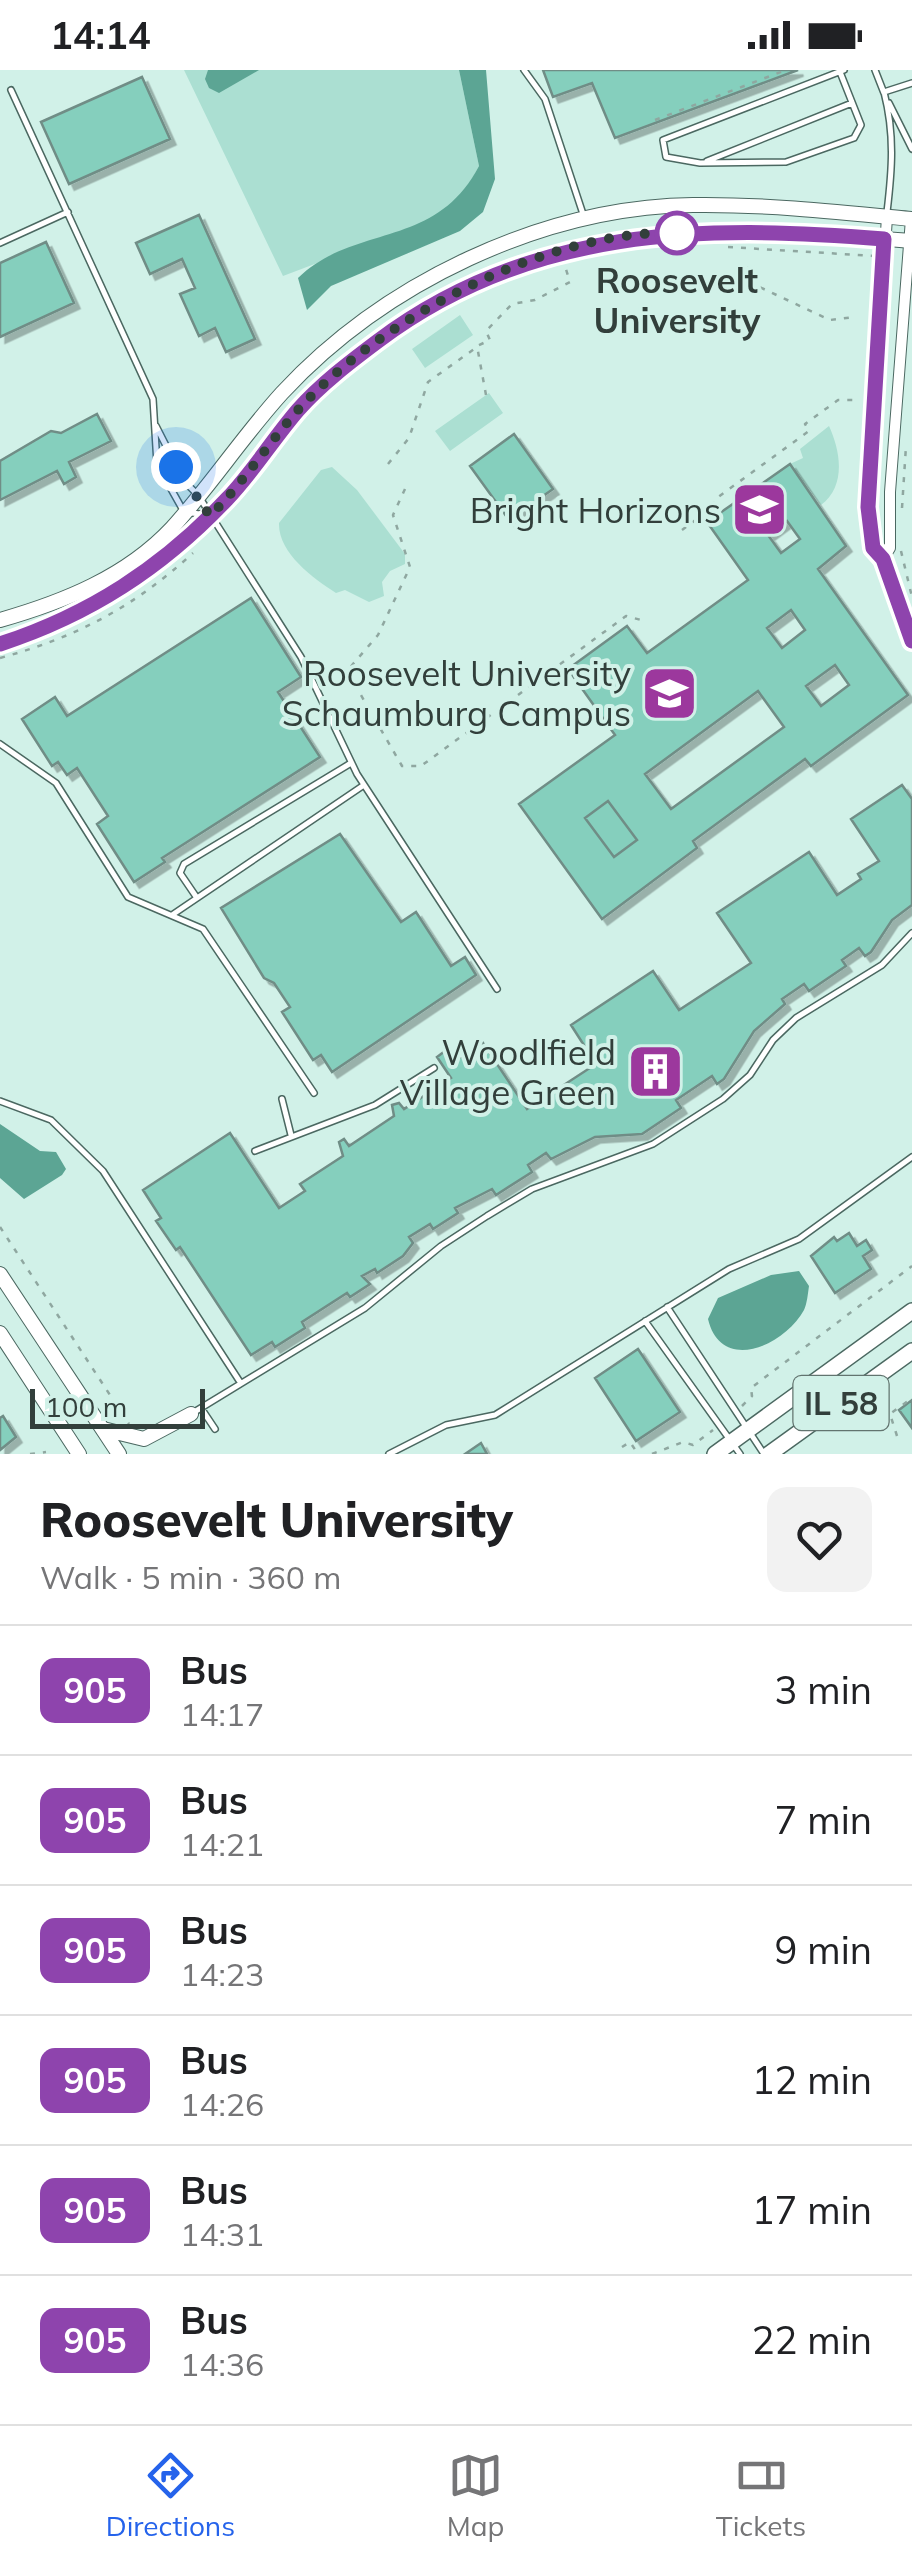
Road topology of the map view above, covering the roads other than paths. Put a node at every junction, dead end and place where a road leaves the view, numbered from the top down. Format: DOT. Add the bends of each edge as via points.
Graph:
graph roads {
  1 [pos="524,70"];
  2 [pos="876,70"];
  3 [pos="842,71"];
  4 [pos="912,83"];
  5 [pos="11,90"];
  6 [pos="884,92"];
  7 [pos="852,103"];
  8 [pos="912,149"];
  9 [pos="700,163"];
  10 [pos="912,208"];
  11 [pos="68,212"];
  12 [pos="886,217"];
  13 [pos="911,219"];
  14 [pos="585,220"];
  15 [pos="884,239"];
  16 [pos="910,241"];
  17 [pos="0,243"];
  18 [pos="156,426"];
  19 [pos="198,495"];
  20 [pos="184,512"];
  21 [pos="210,516"];
  22 [pos="883,559"];
  23 [pos="0,620"];
  24 [pos="912,642"];
  25 [pos="0,644"];
  26 [pos="0,744"];
  27 [pos="351,763"];
  28 [pos="364,785"];
  29 [pos="197,898"];
  30 [pos="172,915"];
  31 [pos="912,933"];
  32 [pos="497,988"];
  33 [pos="434,1068"];
  34 [pos="314,1094"];
  35 [pos="282,1099"];
  36 [pos="0,1101"];
  37 [pos="291,1136"];
  38 [pos="255,1151"];
  39 [pos="912,1157"];
  40 [pos="0,1274"];
  41 [pos="666,1307"];
  42 [pos="912,1312"];
  43 [pos="645,1322"];
  44 [pos="0,1333"];
  45 [pos="912,1351"];
  46 [pos="240,1382"];
  47 [pos="196,1411"];
  48 [pos="103,1429"];
  49 [pos="750,1429"];
  50 [pos="215,1430"];
  51 [pos="736,1448"];
  52 [pos="79,1454"];
  53 [pos="119,1454"];
  54 [pos="147,1454"];
  55 [pos="389,1454"];
  56 [pos="715,1454"];
  57 [pos="767,1454"];
  1 -- 14 [label="lane" via="545,99"];
  2 -- 6 [label="lane"];
  3 -- 7 [label="lane"];
  3 -- 9 [label="lane" via="662,140 666,157"];
  4 -- 6 [label="lane"];
  5 -- 11 [label="lane"];
  6 -- 8 [label="lane"];
  6 -- 12 [label="lane" via="894,176"];
  7 -- 9 [label="lane"];
  7 -- 9 [label="lane" via="862,125 854,138 786,162"];
  10 -- 13 [label="lane"];
  11 -- 17 [label="lane"];
  11 -- 18 [label="lane" via="153,399"];
  12 -- 13 [label="street"];
  12 -- 14 [label="street" via="694,205"];
  12 -- 15 [label="street"];
  13 -- 16 [label="street"];
  14 -- 19 [label="street" via="498,246 410,290 359,325 284,392"];
  15 -- 16 [label="street"];
  15 -- 21 [label="street" via="669,233 571,249 481,280 400,325 320,388"];
  15 -- 22 [label="street" via="868,478 873,548"];
  16 -- 22 [label="street" via="890,548"];
  18 -- 19 [label="lane"];
  18 -- 20 [label="lane" via="157,464"];
  19 -- 20 [label="street"];
  19 -- 21 [label="lane"];
  20 -- 21 [label="lane"];
  20 -- 23 [label="street" via="118,572 58,603"];
  21 -- 25 [label="street" via="114,595"];
  21 -- 27 [label="lane" via="301,657"];
  22 -- 24 [label="street"];
  26 -- 30 [label="lane" via="56,783 128,897"];
  27 -- 28 [label="lane"];
  27 -- 29 [label="lane" via="184,864 180,873"];
  28 -- 29 [label="lane"];
  28 -- 32 [label="lane"];
  29 -- 30 [label="lane"];
  30 -- 34 [label="lane" via="203,928"];
  31 -- 46 [label="lane" via="882,964 796,1018 723,1099 653,1144 532,1189 441,1246 365,1308"];
  33 -- 37 [label="lane" via="375,1105"];
  35 -- 37 [label="lane"];
  36 -- 46 [label="lane" via="51,1120 104,1171"];
  37 -- 38 [label="lane"];
  39 -- 41 [label="lane" via="799,1239 729,1268"];
  40 -- 48 [label="street"];
  41 -- 43 [label="lane"];
  41 -- 49 [label="lane"];
  42 -- 49 [label="main road, IL 58"];
  43 -- 51 [label="lane"];
  43 -- 55 [label="lane" via="494,1415 446,1425"];
  44 -- 52 [label="street"];
  45 -- 57 [label="main road, IL 58"];
  46 -- 47 [label="lane"];
  47 -- 48 [label="street" via="140,1439"];
  47 -- 50 [label="lane"];
  47 -- 54 [label="street"];
  48 -- 53 [label="street"];
  49 -- 51 [label="main road, IL 58"];
  49 -- 57 [label="lane"];
  51 -- 56 [label="main road, IL 58"];
}
